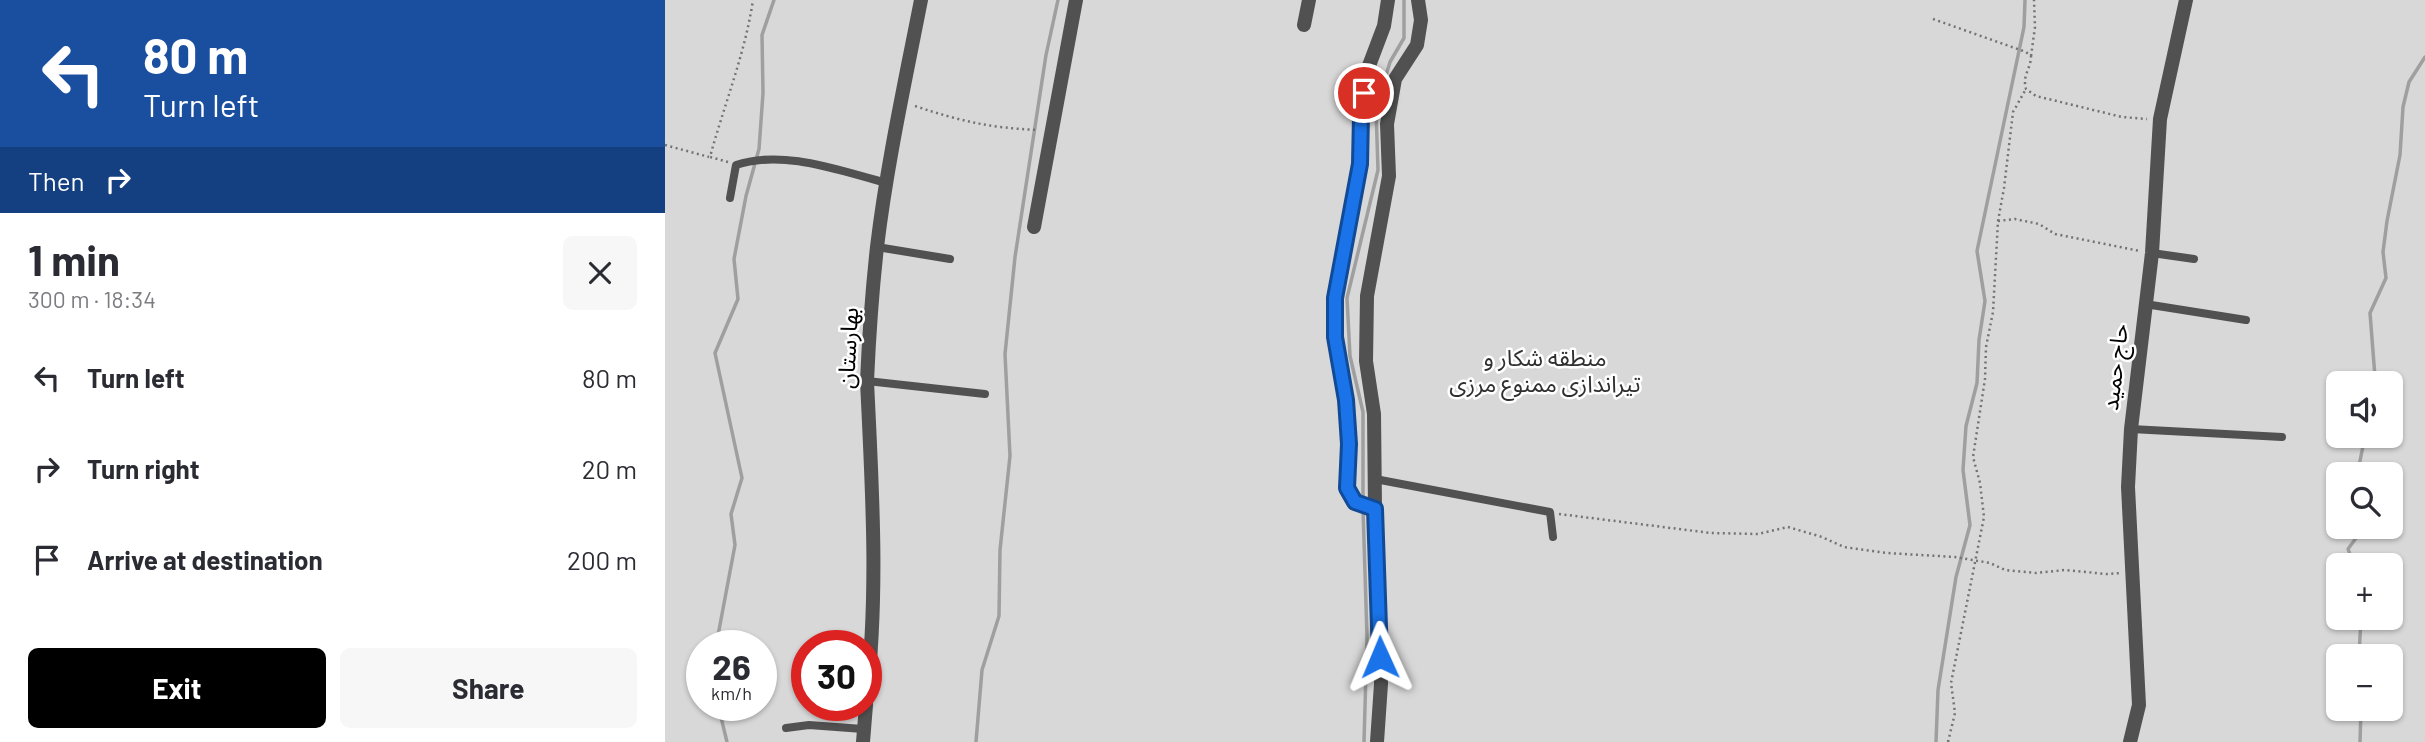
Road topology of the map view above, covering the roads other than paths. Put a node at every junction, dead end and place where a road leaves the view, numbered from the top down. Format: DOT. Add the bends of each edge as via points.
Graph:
graph roads {
  1 [pos="921,0"];
  2 [pos="1076,0"];
  3 [pos="1309,0"];
  4 [pos="1388,0"];
  5 [pos="1418,0"];
  6 [pos="2186,0"];
  7 [pos="1304,25"];
  8 [pos="887,183"];
  9 [pos="730,198"];
  10 [pos="1034,227"];
  11 [pos="877,247"];
  12 [pos="2152,253"];
  13 [pos="950,259"];
  14 [pos="2194,259"];
  15 [pos="2145,304"];
  16 [pos="2246,320"];
  17 [pos="867,381"];
  18 [pos="985,394"];
  19 [pos="2130,429"];
  20 [pos="2282,437"];
  21 [pos="1375,479"];
  22 [pos="1366,506"];
  23 [pos="1553,537"];
  24 [pos="873,630"];
  25 [pos="786,728"];
  26 [pos="863,735"];
  27 [pos="1377,742"];
  28 [pos="2130,742"];
  1 -- 8 [label="street, بهارستان"];
  2 -- 10 [label="street"];
  3 -- 7 [label="street"];
  4 -- 22 [label="street" via="1384,26 1367,71 1360,164 1335,298 1335,337 1349,444 1347,488"];
  5 -- 21 [label="street" via="1417,46 1395,79 1387,124 1389,176 1367,296 1366,361 1374,414"];
  6 -- 12 [label="street, حاج حمید" via="2160,119"];
  8 -- 9 [label="lane" via="793,161 751,160 736,165"];
  8 -- 11 [label="street, بهارستان"];
  11 -- 13 [label="lane"];
  11 -- 17 [label="street, بهارستان"];
  12 -- 14 [label="lane"];
  12 -- 15 [label="street, حاج حمید"];
  15 -- 16 [label="lane"];
  15 -- 19 [label="street, حاج حمید"];
  17 -- 18 [label="lane"];
  17 -- 24 [label="street, بهارستان"];
  19 -- 20 [label="lane"];
  19 -- 28 [label="street, حاج حمید" via="2128,487 2139,705"];
  21 -- 22 [label="street"];
  21 -- 23 [label="lane" via="1550,512"];
  22 -- 27 [label="street" via="1381,684"];
  25 -- 26 [label="lane" via="809,725"];
}
